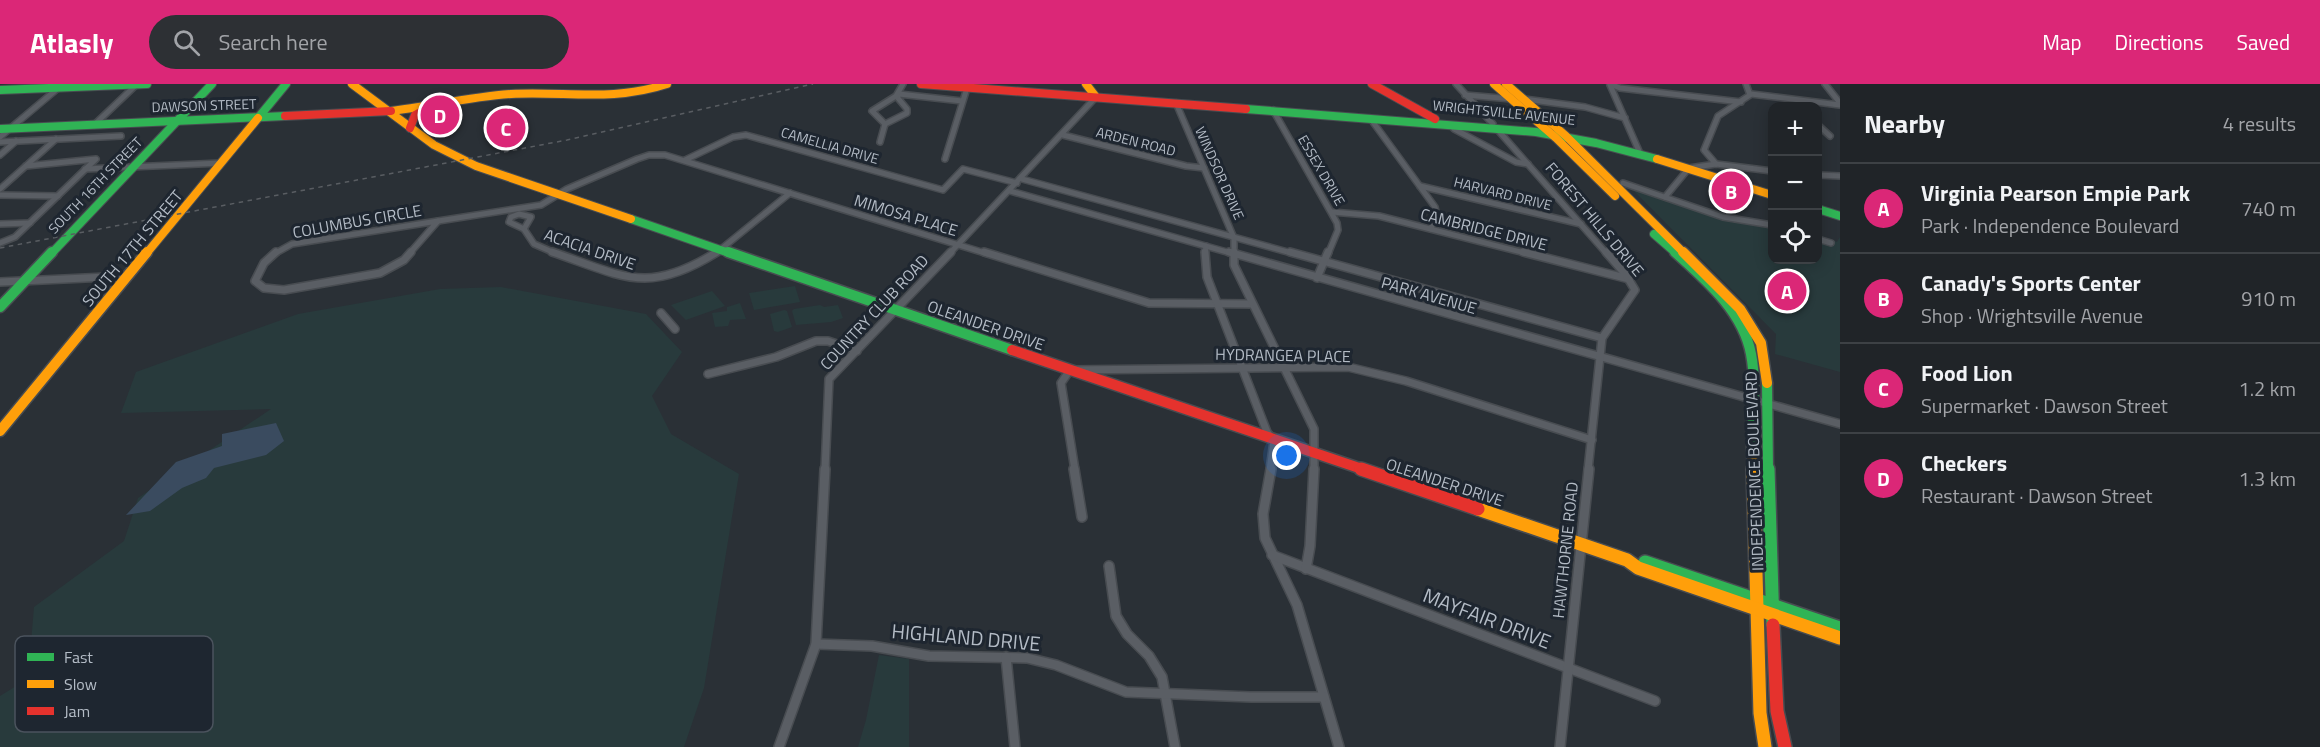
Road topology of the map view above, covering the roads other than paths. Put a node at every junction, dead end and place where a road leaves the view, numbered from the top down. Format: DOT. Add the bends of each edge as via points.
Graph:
graph roads {
  1 [pos="137,84"];
  2 [pos="147,84"];
  3 [pos="212,84"];
  4 [pos="286,84"];
  5 [pos="352,84"];
  6 [pos="667,84"];
  7 [pos="903,84"];
  8 [pos="921,84"];
  9 [pos="1086,84"];
  10 [pos="1372,84"];
  11 [pos="1455,84"];
  12 [pos="1494,84"];
  13 [pos="1506,84"];
  14 [pos="1609,84"];
  15 [pos="1746,84"];
  16 [pos="1825,84"];
  17 [pos="61,86"];
  18 [pos="967,88"];
  19 [pos="0,90"];
  20 [pos="899,94"];
  21 [pos="1751,94"];
  22 [pos="1465,95"];
  23 [pos="1096,97"];
  24 [pos="1512,99"];
  25 [pos="1524,99"];
  26 [pos="1802,100"];
  27 [pos="962,101"];
  28 [pos="1741,102"];
  29 [pos="1176,103"];
  30 [pos="1840,104"];
  31 [pos="432,106"];
  32 [pos="385,107"];
  33 [pos="1273,110"];
  34 [pos="353,113"];
  35 [pos="1321,114"];
  36 [pos="1530,115"];
  37 [pos="258,118"];
  38 [pos="1370,118"];
  39 [pos="1625,118"];
  40 [pos="1435,119"];
  41 [pos="177,121"];
  42 [pos="94,124"];
  43 [pos="885,124"];
  44 [pos="407,126"];
  45 [pos="1495,126"];
  46 [pos="1526,127"];
  47 [pos="5,129"];
  48 [pos="1454,129"];
  49 [pos="1822,129"];
  50 [pos="1556,133"];
  51 [pos="1063,135"];
  52 [pos="121,136"];
  53 [pos="1830,136"];
  54 [pos="0,137"];
  55 [pos="56,139"];
  56 [pos="16,141"];
  57 [pos="880,141"];
  58 [pos="0,142"];
  59 [pos="1639,151"];
  60 [pos="0,155"];
  61 [pos="945,159"];
  62 [pos="685,160"];
  63 [pos="221,163"];
  64 [pos="1528,164"];
  65 [pos="1716,164"];
  66 [pos="26,166"];
  67 [pos="1684,166"];
  68 [pos="133,167"];
  69 [pos="1204,168"];
  70 [pos="85,169"];
  71 [pos="963,169"];
  72 [pos="1768,170"];
  73 [pos="1822,175"];
  74 [pos="1840,176"];
  75 [pos="1019,181"];
  76 [pos="1623,183"];
  77 [pos="1419,186"];
  78 [pos="0,189"];
  79 [pos="1010,191"];
  80 [pos="790,193"];
  81 [pos="1768,193"];
  82 [pos="560,194"];
  83 [pos="0,195"];
  84 [pos="58,195"];
  85 [pos="1665,197"];
  86 [pos="1821,210"];
  87 [pos="1332,212"];
  88 [pos="1840,216"];
  89 [pos="438,221"];
  90 [pos="30,223"];
  91 [pos="0,224"];
  92 [pos="1581,224"];
  93 [pos="1768,224"];
  94 [pos="524,229"];
  95 [pos="1431,229"];
  96 [pos="1234,237"];
  97 [pos="1822,240"];
  98 [pos="0,243"];
  99 [pos="1831,243"];
  100 [pos="958,245"];
  101 [pos="1206,246"];
  102 [pos="720,249"];
  103 [pos="1234,255"];
  104 [pos="1325,262"];
  105 [pos="128,276"];
  106 [pos="1317,278"];
  107 [pos="1629,279"];
  108 [pos="24,281"];
  109 [pos="0,282"];
  110 [pos="1252,304"];
  111 [pos="1217,305"];
  112 [pos="0,307"];
  113 [pos="896,309"];
  114 [pos="661,313"];
  115 [pos="675,329"];
  116 [pos="1602,338"];
  117 [pos="857,351"];
  118 [pos="1599,357"];
  119 [pos="1282,366"];
  120 [pos="1242,367"];
  121 [pos="1070,370"];
  122 [pos="708,374"];
  123 [pos="1752,400"];
  124 [pos="1767,404"];
  125 [pos="1840,424"];
  126 [pos="0,430"];
  127 [pos="1272,439"];
  128 [pos="1592,440"];
  129 [pos="1315,454"];
  130 [pos="1082,517"];
  131 [pos="1581,544"];
  132 [pos="1272,555"];
  133 [pos="1109,566"];
  134 [pos="1306,568"];
  135 [pos="1756,604"];
  136 [pos="1774,610"];
  137 [pos="1840,628"];
  138 [pos="1840,638"];
  139 [pos="816,644"];
  140 [pos="1006,657"];
  141 [pos="1568,668"];
  142 [pos="1167,693"];
  143 [pos="1324,696"];
  144 [pos="1655,701"];
  145 [pos="779,747"];
  146 [pos="1015,747"];
  147 [pos="1175,747"];
  148 [pos="1339,747"];
  149 [pos="1560,747"];
  150 [pos="1765,747"];
  151 [pos="1785,747"];
  1 -- 2 [label="main road"];
  1 -- 17 [label="main road"];
  1 -- 42 [label="street"];
  3 -- 41 [label="main road, SOUTH 16TH STREET"];
  4 -- 37 [label="main road, SOUTH 17TH STREET"];
  5 -- 32 [label="main road, OLEANDER DRIVE"];
  6 -- 31 [label="main road, DAWSON STREET" via="621,97 516,94"];
  7 -- 20 [label="street"];
  8 -- 18 [label="main road, WRIGHTSVILLE AVENUE"];
  9 -- 23 [label="main road"];
  10 -- 40 [label="main road"];
  11 -- 22 [label="street, FOREST HILLS DRIVE"];
  12 -- 24 [label="main road, INDEPENDENCE BOULEVARD"];
  13 -- 25 [label="main road, INDEPENDENCE BOULEVARD"];
  14 -- 28 [label="street"];
  14 -- 39 [label="street"];
  15 -- 21 [label="street"];
  16 -- 30 [label="street"];
  17 -- 19 [label="main road"];
  17 -- 47 [label="street"];
  18 -- 23 [label="main road, WRIGHTSVILLE AVENUE"];
  18 -- 27 [label="street"];
  20 -- 27 [label="street"];
  20 -- 43 [label="street" via="897,97 908,113"];
  20 -- 43 [label="street" via="873,110"];
  21 -- 26 [label="street"];
  21 -- 28 [label="street"];
  22 -- 24 [label="street"];
  22 -- 45 [label="street, FOREST HILLS DRIVE"];
  23 -- 29 [label="main road, WRIGHTSVILLE AVENUE"];
  23 -- 51 [label="street, COUNTRY CLUB ROAD"];
  24 -- 36 [label="main road, INDEPENDENCE BOULEVARD"];
  25 -- 39 [label="street" via="1586,106"];
  25 -- 50 [label="main road, INDEPENDENCE BOULEVARD"];
  26 -- 30 [label="street"];
  27 -- 61 [label="street"];
  28 -- 65 [label="street" via="1718,116 1705,145 1706,154"];
  29 -- 33 [label="main road, WRIGHTSVILLE AVENUE"];
  29 -- 69 [label="street, WINDSOR DRIVE"];
  31 -- 32 [label="main road, DAWSON STREET"];
  31 -- 44 [label="main road" via="415,115"];
  32 -- 34 [label="main road, DAWSON STREET"];
  32 -- 44 [label="main road, OLEANDER DRIVE"];
  33 -- 35 [label="main road, WRIGHTSVILLE AVENUE"];
  33 -- 87 [label="street, ESSEX DRIVE"];
  34 -- 37 [label="main road, DAWSON STREET"];
  34 -- 44 [label="main road"];
  35 -- 38 [label="main road, WRIGHTSVILLE AVENUE"];
  35 -- 40 [label="main road, WRIGHTSVILLE AVENUE"];
  36 -- 46 [label="main road" via="1534,124"];
  36 -- 50 [label="main road, INDEPENDENCE BOULEVARD"];
  37 -- 41 [label="main road, DAWSON STREET"];
  37 -- 63 [label="main road, SOUTH 17TH STREET"];
  38 -- 45 [label="main road, WRIGHTSVILLE AVENUE"];
  38 -- 77 [label="street"];
  39 -- 59 [label="street"];
  40 -- 45 [label="main road, WRIGHTSVILLE AVENUE"];
  41 -- 42 [label="main road, DAWSON STREET"];
  41 -- 68 [label="main road, SOUTH 16TH STREET"];
  42 -- 47 [label="main road, DAWSON STREET"];
  43 -- 57 [label="street"];
  44 -- 82 [label="main road, OLEANDER DRIVE" via="468,163"];
  45 -- 46 [label="main road, WRIGHTSVILLE AVENUE"];
  45 -- 50 [label="main road, WRIGHTSVILLE AVENUE"];
  45 -- 64 [label="street, FOREST HILLS DRIVE"];
  46 -- 50 [label="main road, WRIGHTSVILLE AVENUE"];
  47 -- 54 [label="street"];
  48 -- 64 [label="street, FOREST HILLS DRIVE" via="1516,162"];
  49 -- 53 [label="street"];
  50 -- 59 [label="main road, WRIGHTSVILLE AVENUE"];
  50 -- 67 [label="main road, WRIGHTSVILLE AVENUE"];
  50 -- 123 [label="main road, INDEPENDENCE BOULEVARD" via="1732,313 1751,352"];
  50 -- 124 [label="main road, INDEPENDENCE BOULEVARD" via="1740,309 1761,343"];
  51 -- 69 [label="street, ARDEN ROAD"];
  51 -- 75 [label="street, COUNTRY CLUB ROAD"];
  52 -- 55 [label="street"];
  55 -- 56 [label="street"];
  55 -- 66 [label="street"];
  56 -- 58 [label="street"];
  56 -- 60 [label="street"];
  59 -- 67 [label="main road, WRIGHTSVILLE AVENUE"];
  62 -- 71 [label="street, CAMELLIA DRIVE" via="733,137 746,135 943,190"];
  62 -- 80 [label="street, MIMOSA PLACE"];
  62 -- 82 [label="street, MIMOSA PLACE" via="645,156"];
  63 -- 68 [label="street"];
  63 -- 105 [label="main road, SOUTH 17TH STREET"];
  64 -- 92 [label="street, FOREST HILLS DRIVE"];
  65 -- 67 [label="street"];
  65 -- 72 [label="street"];
  66 -- 70 [label="street, SOUTH 16TH STREET" via="96,159"];
  66 -- 78 [label="street"];
  67 -- 81 [label="main road, WRIGHTSVILLE AVENUE"];
  67 -- 85 [label="street"];
  68 -- 70 [label="street"];
  68 -- 108 [label="main road, SOUTH 16TH STREET"];
  69 -- 96 [label="street, WINDSOR DRIVE"];
  70 -- 84 [label="street, SOUTH 16TH STREET"];
  71 -- 75 [label="street, PARK AVENUE"];
  73 -- 74 [label="street"];
  75 -- 79 [label="street, COUNTRY CLUB ROAD"];
  75 -- 96 [label="street, PARK AVENUE"];
  76 -- 85 [label="street"];
  77 -- 92 [label="street, HARVARD DRIVE"];
  77 -- 95 [label="street" via="1436,210"];
  79 -- 100 [label="street, COUNTRY CLUB ROAD"];
  79 -- 101 [label="street, PARK AVENUE"];
  80 -- 100 [label="street, MIMOSA PLACE"];
  80 -- 102 [label="street, ACACIA DRIVE"];
  82 -- 89 [label="street, COLUMBUS CIRCLE" via="534,207"];
  82 -- 102 [label="main road, OLEANDER DRIVE"];
  83 -- 84 [label="street"];
  84 -- 90 [label="street, SOUTH 16TH STREET"];
  85 -- 93 [label="street" via="1723,217"];
  86 -- 88 [label="main road"];
  87 -- 95 [label="street, CAMBRIDGE DRIVE" via="1365,213"];
  87 -- 104 [label="street, ESSEX DRIVE" via="1338,230"];
  89 -- 89 [label="street, COLUMBUS CIRCLE" via="292,244 268,259 255,281 264,288 284,290 380,273 404,260"];
  90 -- 91 [label="street"];
  90 -- 98 [label="street, SOUTH 16TH STREET" via="15,237"];
  92 -- 107 [label="street, FOREST HILLS DRIVE"];
  94 -- 102 [label="street, ACACIA DRIVE" via="538,246 634,280 683,274"];
  95 -- 107 [label="street, CAMBRIDGE DRIVE"];
  96 -- 103 [label="street, WINDSOR DRIVE"];
  96 -- 104 [label="street, PARK AVENUE"];
  97 -- 99 [label="street"];
  100 -- 111 [label="street, MIMOSA PLACE" via="1149,303"];
  100 -- 113 [label="street, COUNTRY CLUB ROAD"];
  101 -- 103 [label="street, PARK AVENUE"];
  101 -- 111 [label="street" via="1206,272"];
  102 -- 113 [label="main road, OLEANDER DRIVE"];
  103 -- 106 [label="street, PARK AVENUE"];
  103 -- 110 [label="street, WINDSOR DRIVE" via="1234,265"];
  104 -- 106 [label="street, ESSEX DRIVE"];
  104 -- 116 [label="street, PARK AVENUE"];
  105 -- 108 [label="street"];
  105 -- 126 [label="main road, SOUTH 17TH STREET"];
  106 -- 118 [label="street, PARK AVENUE"];
  107 -- 116 [label="street, FOREST HILLS DRIVE" via="1634,295"];
  108 -- 109 [label="street"];
  108 -- 112 [label="main road, SOUTH 16TH STREET"];
  110 -- 111 [label="street, MIMOSA PLACE"];
  110 -- 119 [label="street, WINDSOR DRIVE"];
  111 -- 120 [label="street"];
  113 -- 117 [label="street, COUNTRY CLUB ROAD"];
  113 -- 121 [label="main road, OLEANDER DRIVE"];
  114 -- 115 [label="street"];
  116 -- 118 [label="street, FOREST HILLS DRIVE"];
  117 -- 122 [label="street" via="816,341 776,357"];
  117 -- 139 [label="street, COUNTRY CLUB ROAD" via="831,377 828,386"];
  118 -- 123 [label="street, PARK AVENUE"];
  118 -- 128 [label="street, HAWTHORNE ROAD"];
  119 -- 120 [label="street, HYDRANGEA PLACE"];
  119 -- 128 [label="street, HYDRANGEA PLACE" via="1366,371"];
  119 -- 129 [label="street, WINDSOR DRIVE" via="1314,429"];
  120 -- 121 [label="street, HYDRANGEA PLACE"];
  120 -- 127 [label="street"];
  121 -- 127 [label="main road, OLEANDER DRIVE"];
  121 -- 130 [label="street" via="1061,382"];
  123 -- 124 [label="street, PARK AVENUE"];
  123 -- 135 [label="main road, INDEPENDENCE BOULEVARD"];
  124 -- 125 [label="street, PARK AVENUE"];
  124 -- 136 [label="main road, INDEPENDENCE BOULEVARD"];
  127 -- 129 [label="main road, OLEANDER DRIVE"];
  127 -- 132 [label="street" via="1274,449 1264,514 1264,532"];
  128 -- 131 [label="street, HAWTHORNE ROAD"];
  129 -- 131 [label="main road, OLEANDER DRIVE"];
  129 -- 134 [label="street, WINDSOR DRIVE"];
  131 -- 135 [label="main road, OLEANDER DRIVE" via="1627,560 1633,558"];
  131 -- 141 [label="street, HAWTHORNE ROAD"];
  132 -- 134 [label="street, MAYFAIR DRIVE"];
  132 -- 143 [label="street" via="1290,587"];
  133 -- 142 [label="street" via="1116,616 1152,660"];
  134 -- 141 [label="street, MAYFAIR DRIVE"];
  135 -- 136 [label="main road, OLEANDER DRIVE"];
  135 -- 150 [label="main road, INDEPENDENCE BOULEVARD"];
  136 -- 137 [label="main road, OLEANDER DRIVE"];
  136 -- 138 [label="main road, OLEANDER DRIVE"];
  136 -- 151 [label="main road, INDEPENDENCE BOULEVARD" via="1777,711"];
  139 -- 140 [label="street, HIGHLAND DRIVE" via="872,646 929,656"];
  139 -- 145 [label="street, COUNTRY CLUB ROAD"];
  140 -- 142 [label="street, HIGHLAND DRIVE" via="1045,661 1118,690"];
  140 -- 146 [label="street"];
  141 -- 144 [label="street, MAYFAIR DRIVE"];
  141 -- 149 [label="street, HAWTHORNE ROAD"];
  142 -- 143 [label="street, HIGHLAND DRIVE"];
  142 -- 147 [label="street"];
  143 -- 148 [label="street"];
}
